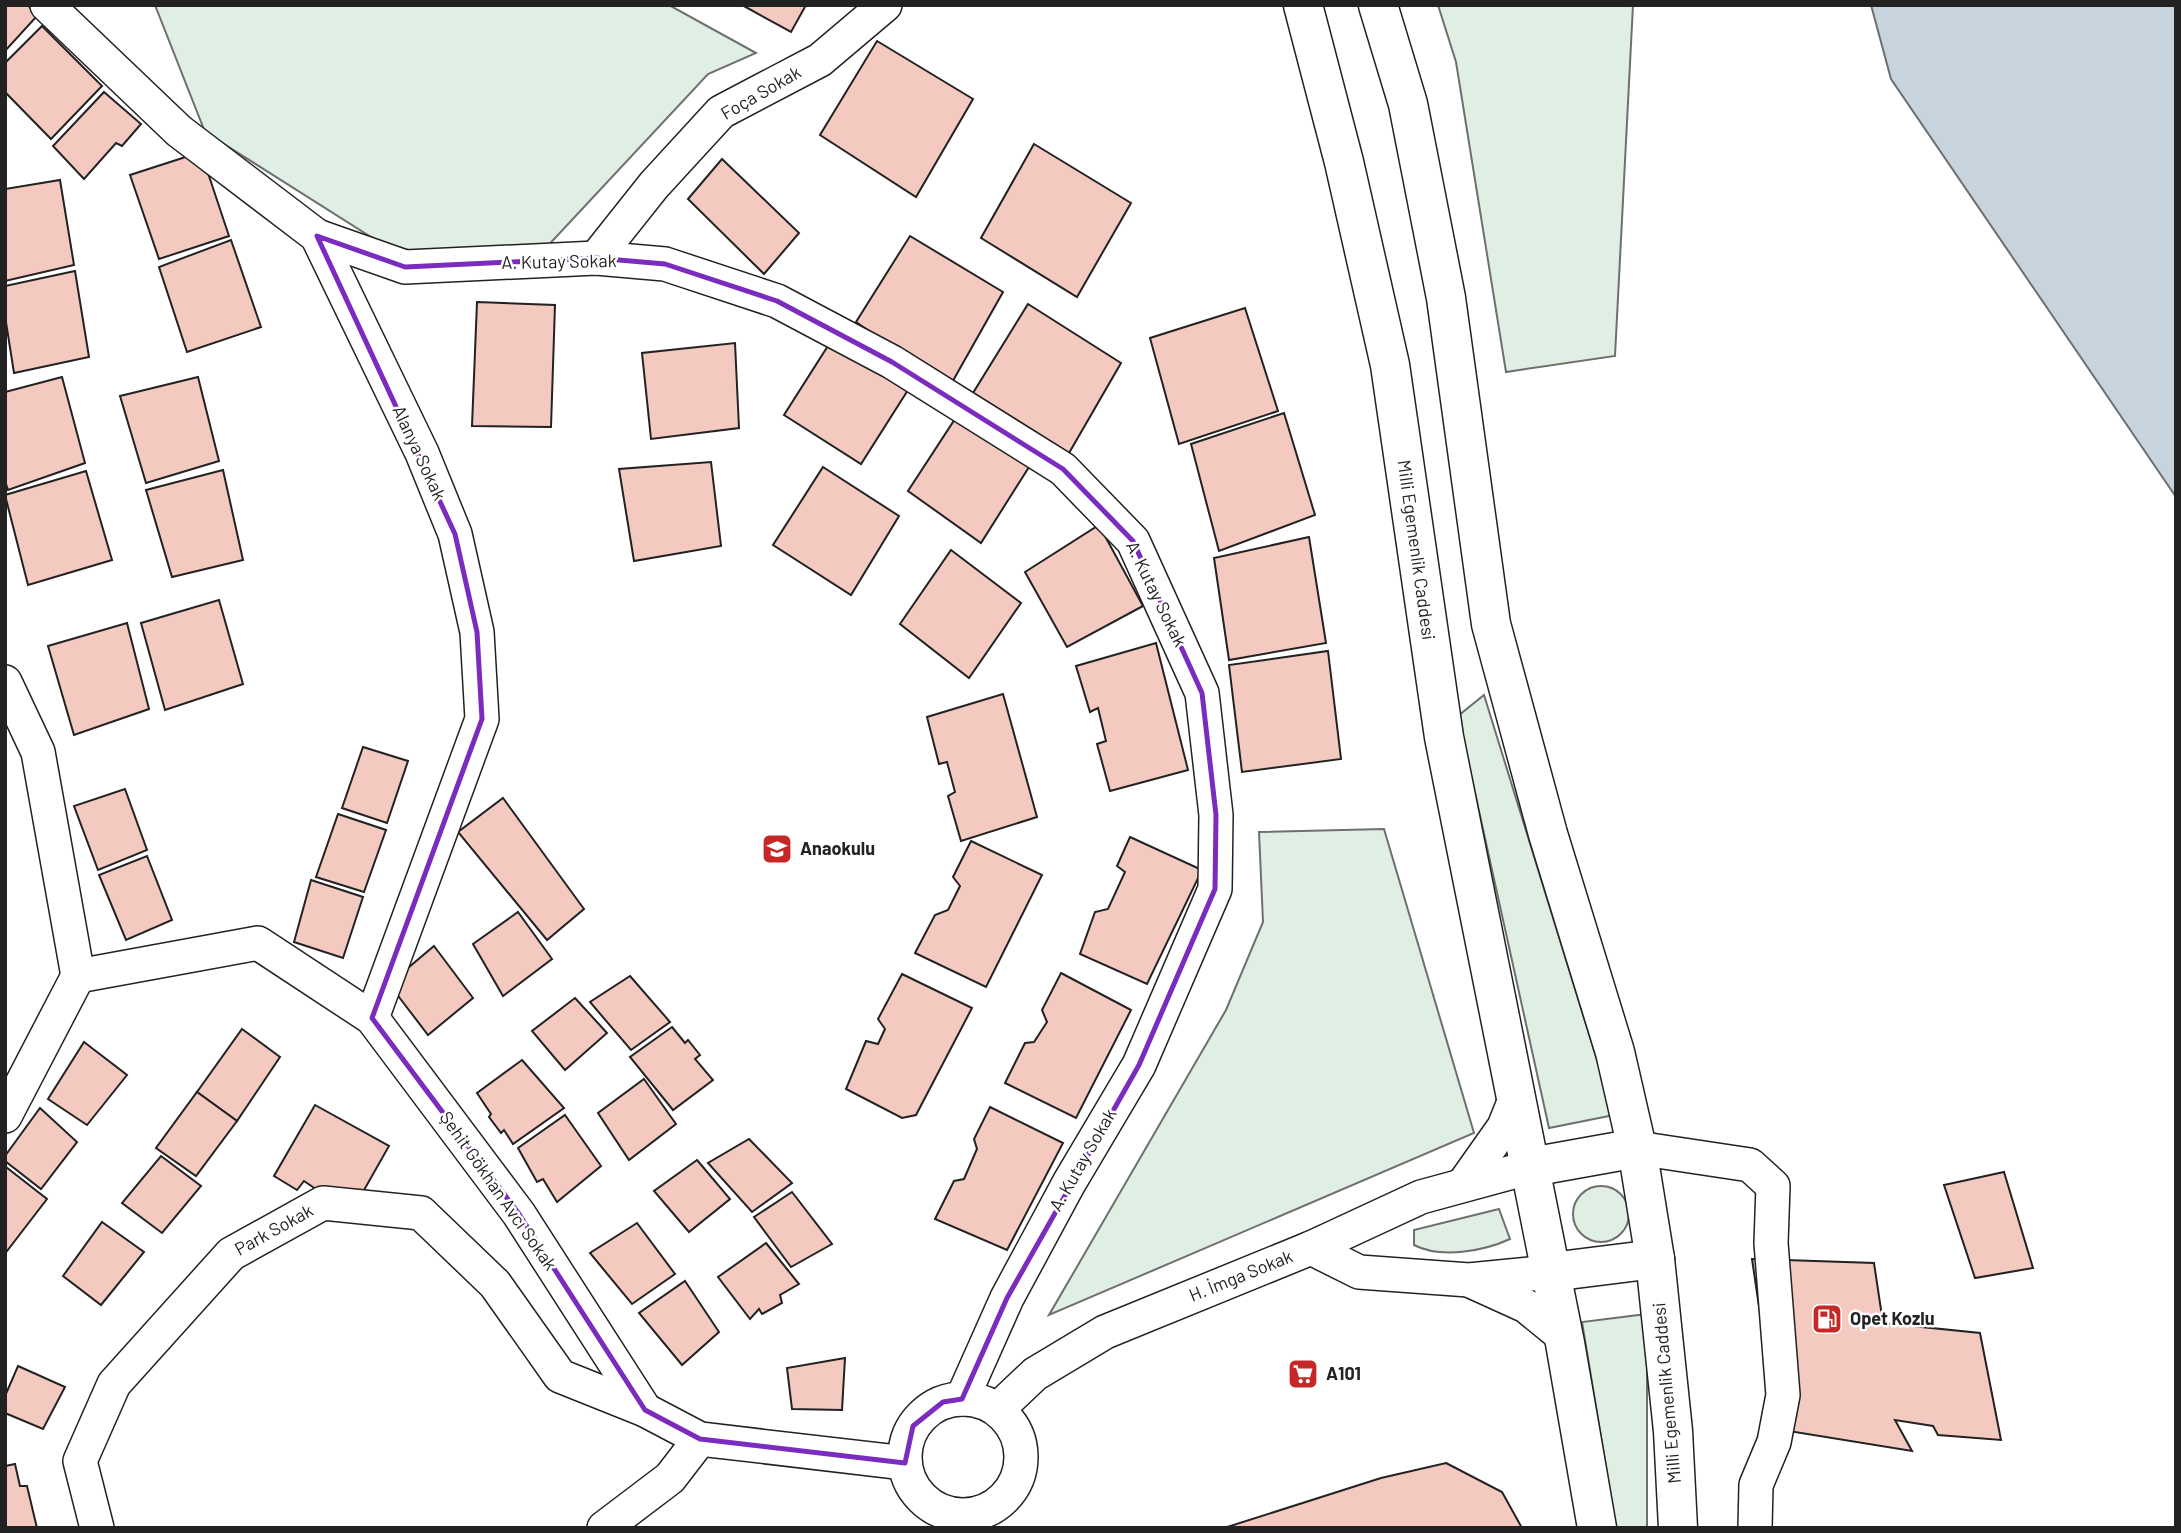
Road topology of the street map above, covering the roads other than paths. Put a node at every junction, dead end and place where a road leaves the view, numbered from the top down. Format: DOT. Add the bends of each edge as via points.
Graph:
graph roads {
  1 [pos="47,5"];
  2 [pos="886,5"];
  3 [pos="1303,5"];
  4 [pos="1378,5"];
  5 [pos="317,236"];
  6 [pos="596,258"];
  7 [pos="5,682"];
  8 [pos="78,976"];
  9 [pos="372,1018"];
  10 [pos="1516,1097"];
  11 [pos="5,1116"];
  12 [pos="1637,1148"];
  13 [pos="1531,1167"];
  14 [pos="1463,1185"];
  15 [pos="1311,1248"];
  16 [pos="1655,1259"];
  17 [pos="1551,1272"];
  18 [pos="1469,1280"];
  19 [pos="1564,1337"];
  20 [pos="962,1399"];
  21 [pos="998,1409"];
  22 [pos="645,1410"];
  23 [pos="700,1439"];
  24 [pos="905,1463"];
  25 [pos="1000,1518"];
  26 [pos="939,1519"];
  27 [pos="97,1528"];
  28 [pos="604,1528"];
  29 [pos="1597,1528"];
  30 [pos="1678,1528"];
  31 [pos="1755,1528"];
  1 -- 5 [label="street, Alanya Sokak" via="179,131"];
  2 -- 6 [label="street, Foça Sokak" via="820,60 721,112"];
  3 -- 10 [label="highway, Milli Egemenlik Caddesi" via="1390,365 1444,737"];
  4 -- 12 [label="highway, Milli Egemenlik Caddesi" via="1408,104 1446,298 1490,624 1615,1052"];
  5 -- 6 [label="street, A. Kutay Sokak" via="405,267"];
  5 -- 9 [label="street, Alanya Sokak" via="456,534 477,632 482,719"];
  6 -- 20 [label="street, A. Kutay Sokak" via="665,264 777,301 892,362 1063,469 1133,541 1202,693 1216,815 1215,889 1139,1065 1007,1297"];
  7 -- 8 [label="street" via="38,752"];
  8 -- 9 [label="street, Şehit Gökhan Avcı Sokak" via="258,943"];
  8 -- 11 [label="street"];
  9 -- 22 [label="street, Şehit Gökhan Avcı Sokak" via="519,1214"];
  10 -- 13 [label="highway, Milli Egemenlik Caddesi"];
  10 -- 14 [label="street" via="1500,1134"];
  12 -- 13 [label="highway"];
  12 -- 16 [label="highway, Milli Egemenlik Caddesi"];
  12 -- 31 [label="street" via="1750,1165 1773,1186 1771,1243 1783,1395 1774,1442 1756,1485"];
  13 -- 14 [label="street"];
  13 -- 17 [label="highway, Milli Egemenlik Caddesi"];
  14 -- 15 [label="street" via="1383,1213"];
  15 -- 18 [label="street, H. İmga Sokak" via="1359,1272"];
  15 -- 21 [label="street, H. İmga Sokak" via="1105,1332 1035,1374"];
  16 -- 17 [label="highway"];
  16 -- 30 [label="highway, Milli Egemenlik Caddesi"];
  17 -- 18 [label="street, H. İmga Sokak"];
  17 -- 19 [label="highway"];
  18 -- 19 [label="street" via="1526,1306"];
  19 -- 29 [label="highway"];
  20 -- 21 [label="street"];
  20 -- 24 [label="street" via="943,1402 920,1419 906,1444"];
  21 -- 25 [label="street" via="1012,1423 1022,1460"];
  22 -- 23 [label="street, Şehit Gökhan Avcı Sokak"];
  22 -- 27 [label="street, Park Sokak" via="560,1376 495,1284 421,1213 323,1203 230,1254 114,1384 80,1461"];
  23 -- 24 [label="street, Şehit Gökhan Avcı Sokak"];
  23 -- 28 [label="street" via="670,1478"];
  24 -- 26 [label="street" via="910,1482"];
  25 -- 26 [label="street" via="974,1514"];
}
